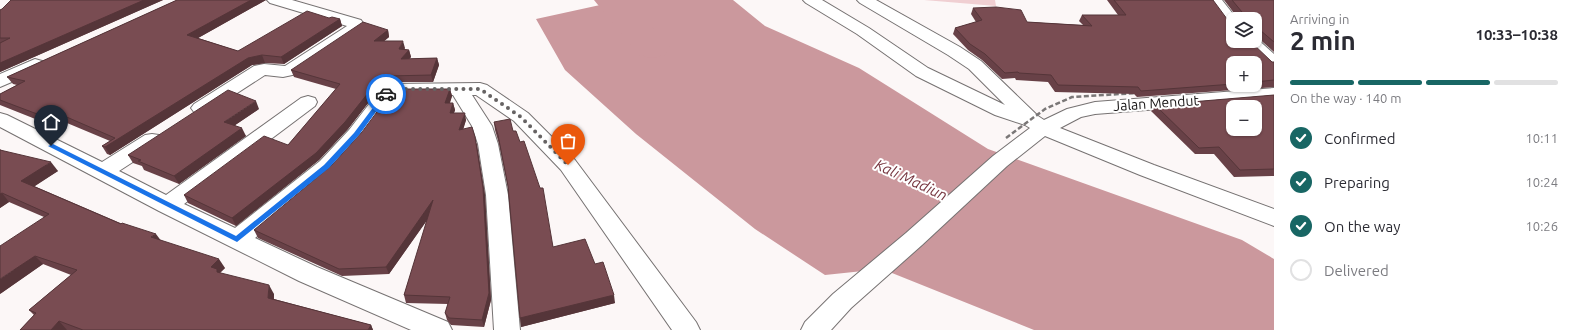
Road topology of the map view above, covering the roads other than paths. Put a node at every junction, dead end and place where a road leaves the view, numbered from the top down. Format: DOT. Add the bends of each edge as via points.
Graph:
graph roads {
  1 [pos="274,0"];
  2 [pos="811,0"];
  3 [pos="865,0"];
  4 [pos="1214,0"];
  5 [pos="1226,16"];
  6 [pos="1257,48"];
  7 [pos="50,58"];
  8 [pos="1274,63"];
  9 [pos="0,81"];
  10 [pos="459,89"];
  11 [pos="1274,94"];
  12 [pos="308,102"];
  13 [pos="186,118"];
  14 [pos="0,119"];
  15 [pos="1038,125"];
  16 [pos="166,130"];
  17 [pos="102,172"];
  18 [pos="167,205"];
  19 [pos="1274,218"];
  20 [pos="237,240"];
  21 [pos="429,328"];
  22 [pos="507,330"];
  23 [pos="687,330"];
  24 [pos="814,330"];
  1 -- 13 [label="street" via="357,24 291,70 284,72 265,69 256,72"];
  2 -- 15 [label="street" via="863,31 922,72 1002,111"];
  3 -- 15 [label="street" via="954,51 975,66"];
  4 -- 5 [label="street"];
  6 -- 8 [label="street"];
  7 -- 9 [label="street"];
  10 -- 20 [label="street" via="388,91 356,134 326,166"];
  10 -- 22 [label="street" via="482,126 488,144 497,195"];
  10 -- 23 [label="street" via="480,89 521,117 568,165"];
  11 -- 15 [label="street, Jalan Mendut" via="1095,108"];
  12 -- 18 [label="street"];
  14 -- 17 [label="street"];
  15 -- 19 [label="street"];
  15 -- 24 [label="street, Jalan Mendut" via="842,301"];
  16 -- 17 [label="street"];
  17 -- 18 [label="street"];
  18 -- 20 [label="street"];
  20 -- 21 [label="street"];
}
